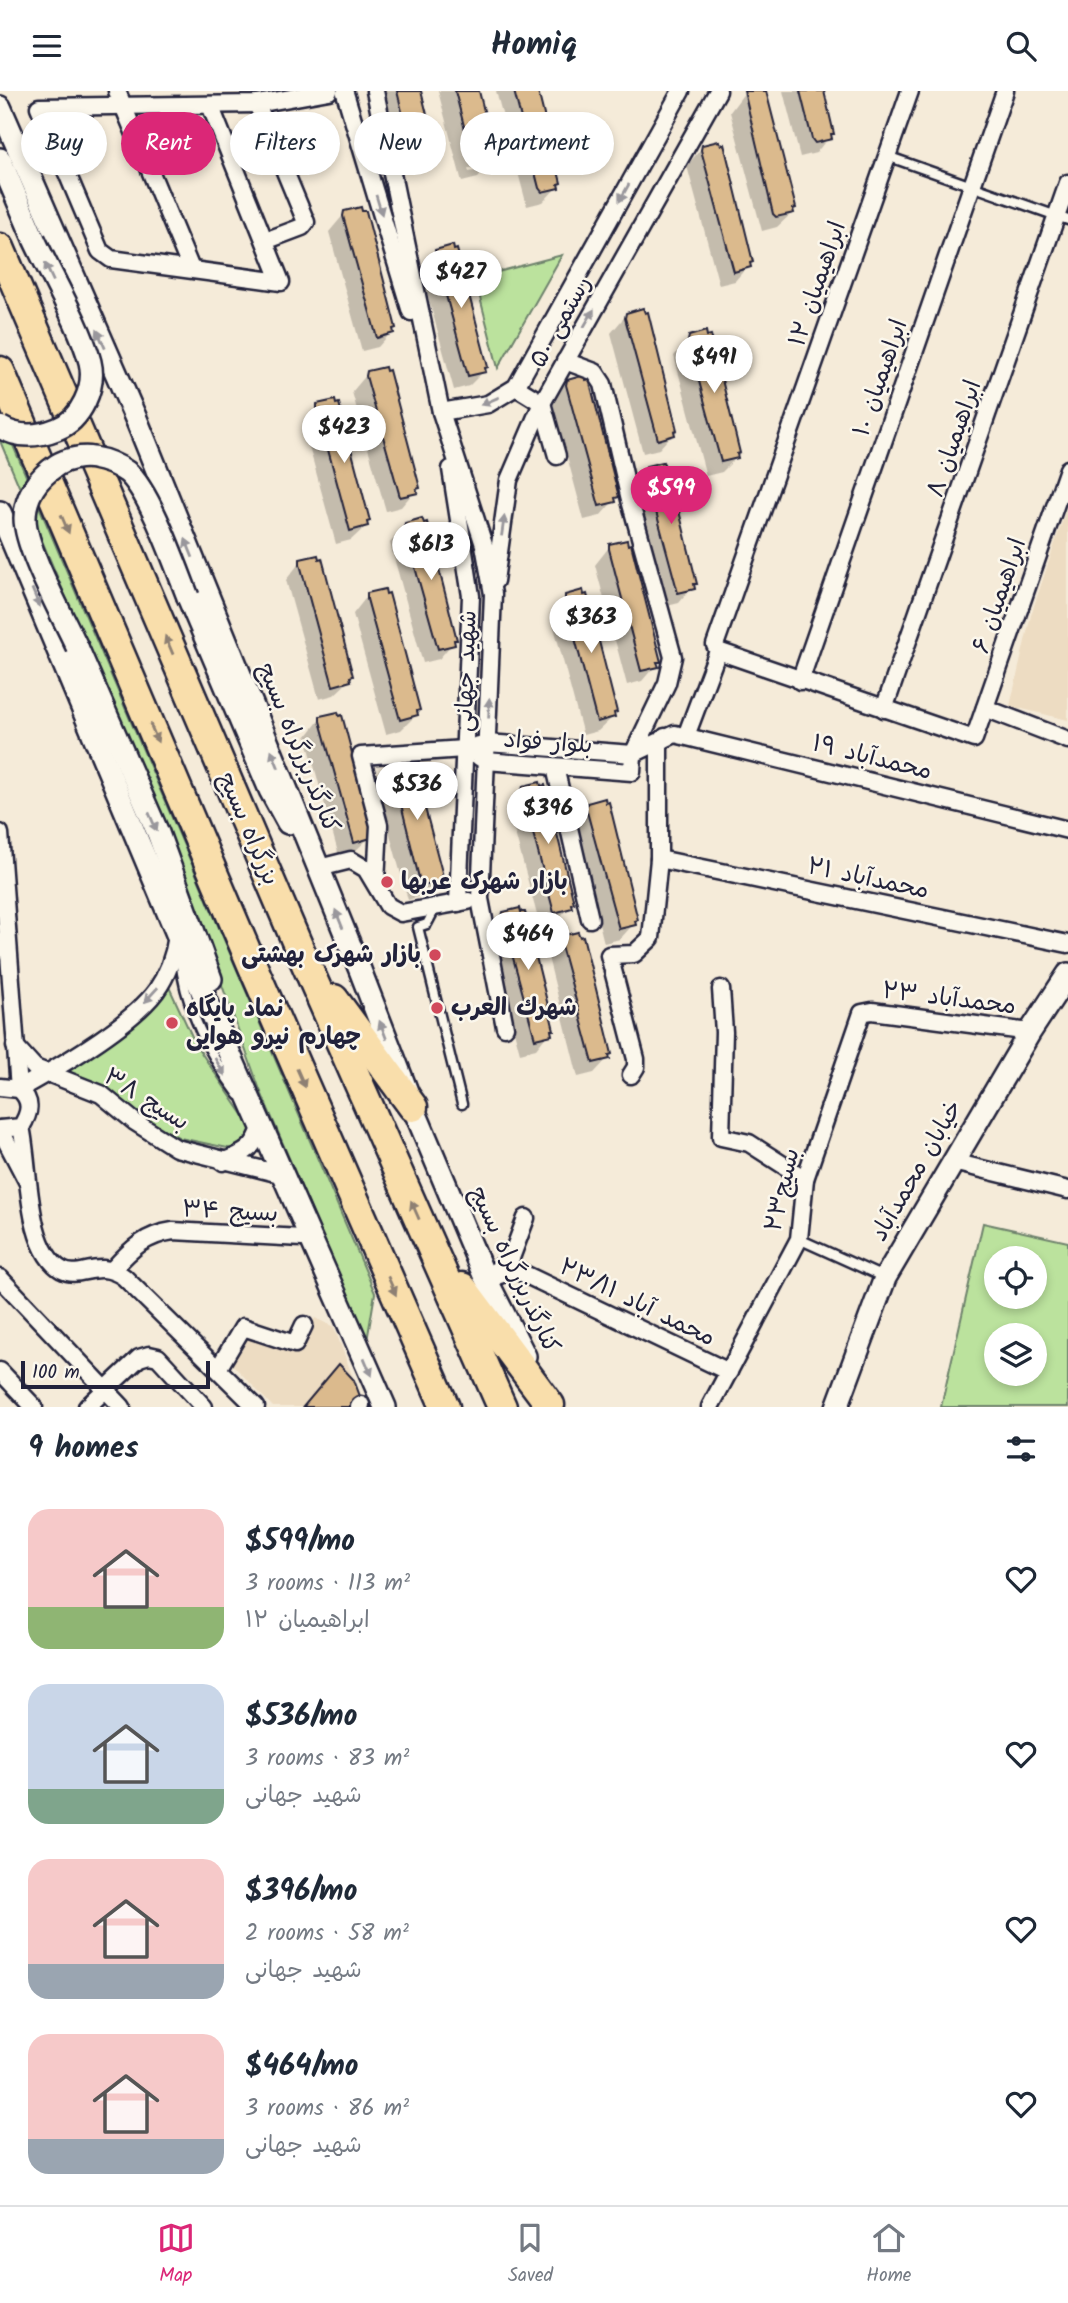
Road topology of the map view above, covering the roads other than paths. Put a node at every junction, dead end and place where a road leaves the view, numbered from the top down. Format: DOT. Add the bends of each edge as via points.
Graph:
graph roads {
  1 [pos="366,91"];
  2 [pos="375,91"];
  3 [pos="681,91"];
  4 [pos="718,91"];
  5 [pos="910,91"];
  6 [pos="1005,91"];
  7 [pos="339,92"];
  8 [pos="274,97"];
  9 [pos="120,99"];
  10 [pos="198,100"];
  11 [pos="257,104"];
  12 [pos="0,107"];
  13 [pos="887,156"];
  14 [pos="0,159"];
  15 [pos="1068,183"];
  16 [pos="972,186"];
  17 [pos="1062,218"];
  18 [pos="265,241"];
  19 [pos="0,248"];
  20 [pos="191,269"];
  21 [pos="565,361"];
  22 [pos="0,371"];
  23 [pos="516,387"];
  24 [pos="542,403"];
  25 [pos="440,412"];
  26 [pos="0,427"];
  27 [pos="557,456"];
  28 [pos="1068,469"];
  29 [pos="0,512"];
  30 [pos="493,594"];
  31 [pos="718,651"];
  32 [pos="800,681"];
  33 [pos="985,708"];
  34 [pos="884,709"];
  35 [pos="686,736"];
  36 [pos="665,737"];
  37 [pos="1068,740"];
  38 [pos="487,743"];
  39 [pos="464,749"];
  40 [pos="633,754"];
  41 [pos="486,761"];
  42 [pos="555,767"];
  43 [pos="1068,830"];
  44 [pos="0,833"];
  45 [pos="659,859"];
  46 [pos="319,868"];
  47 [pos="376,882"];
  48 [pos="480,899"];
  49 [pos="458,903"];
  50 [pos="436,907"];
  51 [pos="590,919"];
  52 [pos="177,934"];
  53 [pos="1068,944"];
  54 [pos="302,955"];
  55 [pos="1068,974"];
  56 [pos="721,989"];
  57 [pos="1061,1000"];
  58 [pos="862,1013"];
  59 [pos="505,1027"];
  60 [pos="1030,1032"];
  61 [pos="15,1046"];
  62 [pos="46,1074"];
  63 [pos="631,1075"];
  64 [pos="0,1087"];
  65 [pos="19,1089"];
  66 [pos="462,1104"];
  67 [pos="413,1107"];
  68 [pos="262,1125"];
  69 [pos="21,1127"];
  70 [pos="0,1129"];
  71 [pos="223,1162"];
  72 [pos="953,1162"];
  73 [pos="284,1175"];
  74 [pos="806,1179"];
  75 [pos="29,1183"];
  76 [pos="1068,1189"];
  77 [pos="526,1218"];
  78 [pos="302,1238"];
  79 [pos="799,1239"];
  80 [pos="431,1246"];
  81 [pos="113,1269"];
  82 [pos="0,1278"];
  83 [pos="885,1278"];
  84 [pos="486,1279"];
  85 [pos="304,1325"];
  86 [pos="218,1369"];
  87 [pos="486,1370"];
  88 [pos="0,1371"];
  89 [pos="729,1372"];
  90 [pos="106,1389"];
  91 [pos="441,1402"];
  92 [pos="550,1406"];
  93 [pos="34,1407"];
  94 [pos="87,1407"];
  95 [pos="122,1407"];
  96 [pos="204,1407"];
  97 [pos="256,1407"];
  98 [pos="385,1407"];
  99 [pos="502,1407"];
  100 [pos="513,1407"];
  101 [pos="710,1407"];
  102 [pos="837,1407"];
  1 -- 7 [label="street" via="359,95"];
  2 -- 25 [label="street, شهید جهانی"];
  3 -- 23 [label="street, رستمی ۵۰, one-way"];
  21 -- 4 [label="street, رستمی ۵۰, one-way"];
  5 -- 13 [label="street, ابراهیمیان ۱۲"];
  6 -- 16 [label="street, ابراهیمیان ۱۰"];
  7 -- 8 [label="street"];
  7 -- 25 [label="street, شهید جهانی, one-way"];
  8 -- 11 [label="street"];
  9 -- 10 [label="street"];
  9 -- 20 [label="street"];
  9 -- 20 [label="street" via="39,107 100,251 111,259"];
  10 -- 11 [label="street"];
  10 -- 18 [label="street"];
  11 -- 18 [label="street" via="306,222"];
  46 -- 12 [label="main road, کنارگذربزرگراه بسیج, one-way" via="137,421"];
  13 -- 16 [label="lane"];
  13 -- 31 [label="street, ابراهیمیان ۱۲" via="715,645"];
  26 -- 14 [label="main road, one-way, bridge" via="36,436 60,428 79,412 90,389 90,363"];
  15 -- 17 [label="street, ابراهیمیان ۸"];
  16 -- 17 [label="lane"];
  16 -- 32 [label="street, ابراهیمیان ۱۰"];
  17 -- 34 [label="street, ابراهیمیان ۸"];
  18 -- 20 [label="street" via="281,282"];
  54 -- 19 [label="highway, بزرگراه بسیج, one-way"];
  21 -- 24 [label="street, رستمی ۵۰"];
  21 -- 40 [label="street" via="595,372 603,384 673,657 667,683"];
  22 -- 91 [label="highway, بزرگراه بسیج, one-way"];
  23 -- 24 [label="street"];
  23 -- 25 [label="street, رستمی ۵۰, one-way" via="488,404"];
  24 -- 27 [label="street"];
  30 -- 24 [label="street, رستمی ۵۰, one-way" via="509,480"];
  25 -- 30 [label="street, شهید جهانی" via="484,545"];
  25 -- 39 [label="street, شهید جهانی" via="471,596"];
  28 -- 33 [label="street, ابراهیمیان ۶"];
  29 -- 52 [label="main road, one-way"];
  38 -- 30 [label="street, شهید جهانی, one-way"];
  31 -- 32 [label="street"];
  31 -- 35 [label="street, ابراهیمیان ۱۲"];
  32 -- 34 [label="street"];
  33 -- 34 [label="street, ابراهیمیان ۶" via="974,739"];
  33 -- 37 [label="street"];
  35 -- 36 [label="street, محمدآباد ۱۹"];
  35 -- 43 [label="street, محمدآباد ۱۹"];
  36 -- 40 [label="street"];
  36 -- 45 [label="street" via="659,744"];
  38 -- 39 [label="street, بلوار فواد"];
  38 -- 40 [label="street, بلوار فواد"];
  38 -- 41 [label="street, شهید جهانی"];
  39 -- 41 [label="street, بلوار فواد"];
  39 -- 47 [label="street" via="361,757 379,825"];
  39 -- 49 [label="street, شهید جهانی"];
  40 -- 42 [label="street, بلوار فواد" via="632,772"];
  41 -- 42 [label="street, بلوار فواد"];
  41 -- 48 [label="street, شهید جهانی"];
  42 -- 51 [label="street"];
  44 -- 61 [label="street"];
  45 -- 53 [label="street, محمدآباد ۲۱"];
  45 -- 63 [label="street" via="651,938 634,954 609,955 636,1059"];
  46 -- 47 [label="street" via="351,860"];
  67 -- 46 [label="main road, کنارگذربزرگراه بسیج, one-way"];
  46 -- 68 [label="main road, one-way, bridge" via="270,790 143,493 129,474 109,461 86,457 62,461 43,475 30,494 25,517 29,540 158,833"];
  47 -- 50 [label="street" via="388,906 401,913"];
  48 -- 49 [label="street"];
  48 -- 59 [label="street, شهید جهانی"];
  49 -- 50 [label="street"];
  50 -- 66 [label="lane" via="427,924 418,927"];
  52 -- 62 [label="street, one-way" via="174,958 155,992 126,1019"];
  52 -- 68 [label="main road, one-way"];
  54 -- 67 [label="highway"];
  80 -- 54 [label="highway, بزرگراه بسیج, one-way"];
  55 -- 57 [label="main road, خیابان محمدآباد"];
  56 -- 74 [label="street" via="721,1137 748,1143"];
  57 -- 60 [label="main road, خیابان محمدآباد"];
  58 -- 60 [label="street, محمدآباد ۲۳"];
  58 -- 74 [label="street, بسیج۲۳"];
  60 -- 72 [label="main road, خیابان محمدآباد"];
  61 -- 62 [label="street, بسیج ۳۸" via="23,1058"];
  61 -- 65 [label="street"];
  62 -- 65 [label="street"];
  62 -- 71 [label="street, بسیج ۳۸" via="102,1094 176,1148"];
  64 -- 65 [label="street"];
  65 -- 69 [label="street" via="30,1109"];
  67 -- 84 [label="main road, کنارگذربزرگراه بسیج"];
  68 -- 71 [label="street" via="256,1144"];
  68 -- 73 [label="main road"];
  69 -- 70 [label="street"];
  69 -- 75 [label="street"];
  70 -- 75 [label="street"];
  71 -- 73 [label="street, بسیج ۳۸"];
  72 -- 76 [label="street"];
  72 -- 83 [label="main road, خیابان محمدآباد"];
  73 -- 98 [label="main road, one-way"];
  74 -- 79 [label="street, بسیج۲۳"];
  75 -- 81 [label="street" via="32,1221 52,1260 71,1272"];
  77 -- 84 [label="street" via="512,1258"];
  78 -- 81 [label="street, بسیج ۳۴" via="173,1231 137,1244"];
  79 -- 83 [label="lane"];
  79 -- 89 [label="street, بسیج۲۳"];
  80 -- 87 [label="highway, بزرگراه بسیج"];
  80 -- 92 [label="highway"];
  81 -- 86 [label="street"];
  82 -- 90 [label="street"];
  83 -- 102 [label="main road, خیابان محمدآباد"];
  84 -- 89 [label="street, محمد آباد ۲۳/۱۱" via="516,1270"];
  84 -- 92 [label="main road, کنارگذربزرگراه بسیج"];
  85 -- 86 [label="street" via="295,1344 243,1327"];
  86 -- 97 [label="street"];
  87 -- 99 [label="highway, بزرگراه بسیج"];
  87 -- 100 [label="highway"];
  88 -- 93 [label="street"];
  89 -- 101 [label="street, بسیج۲۳"];
  90 -- 94 [label="street"];
  90 -- 95 [label="street"];
  90 -- 96 [label="street" via="139,1358 149,1355 158,1357"];
}
